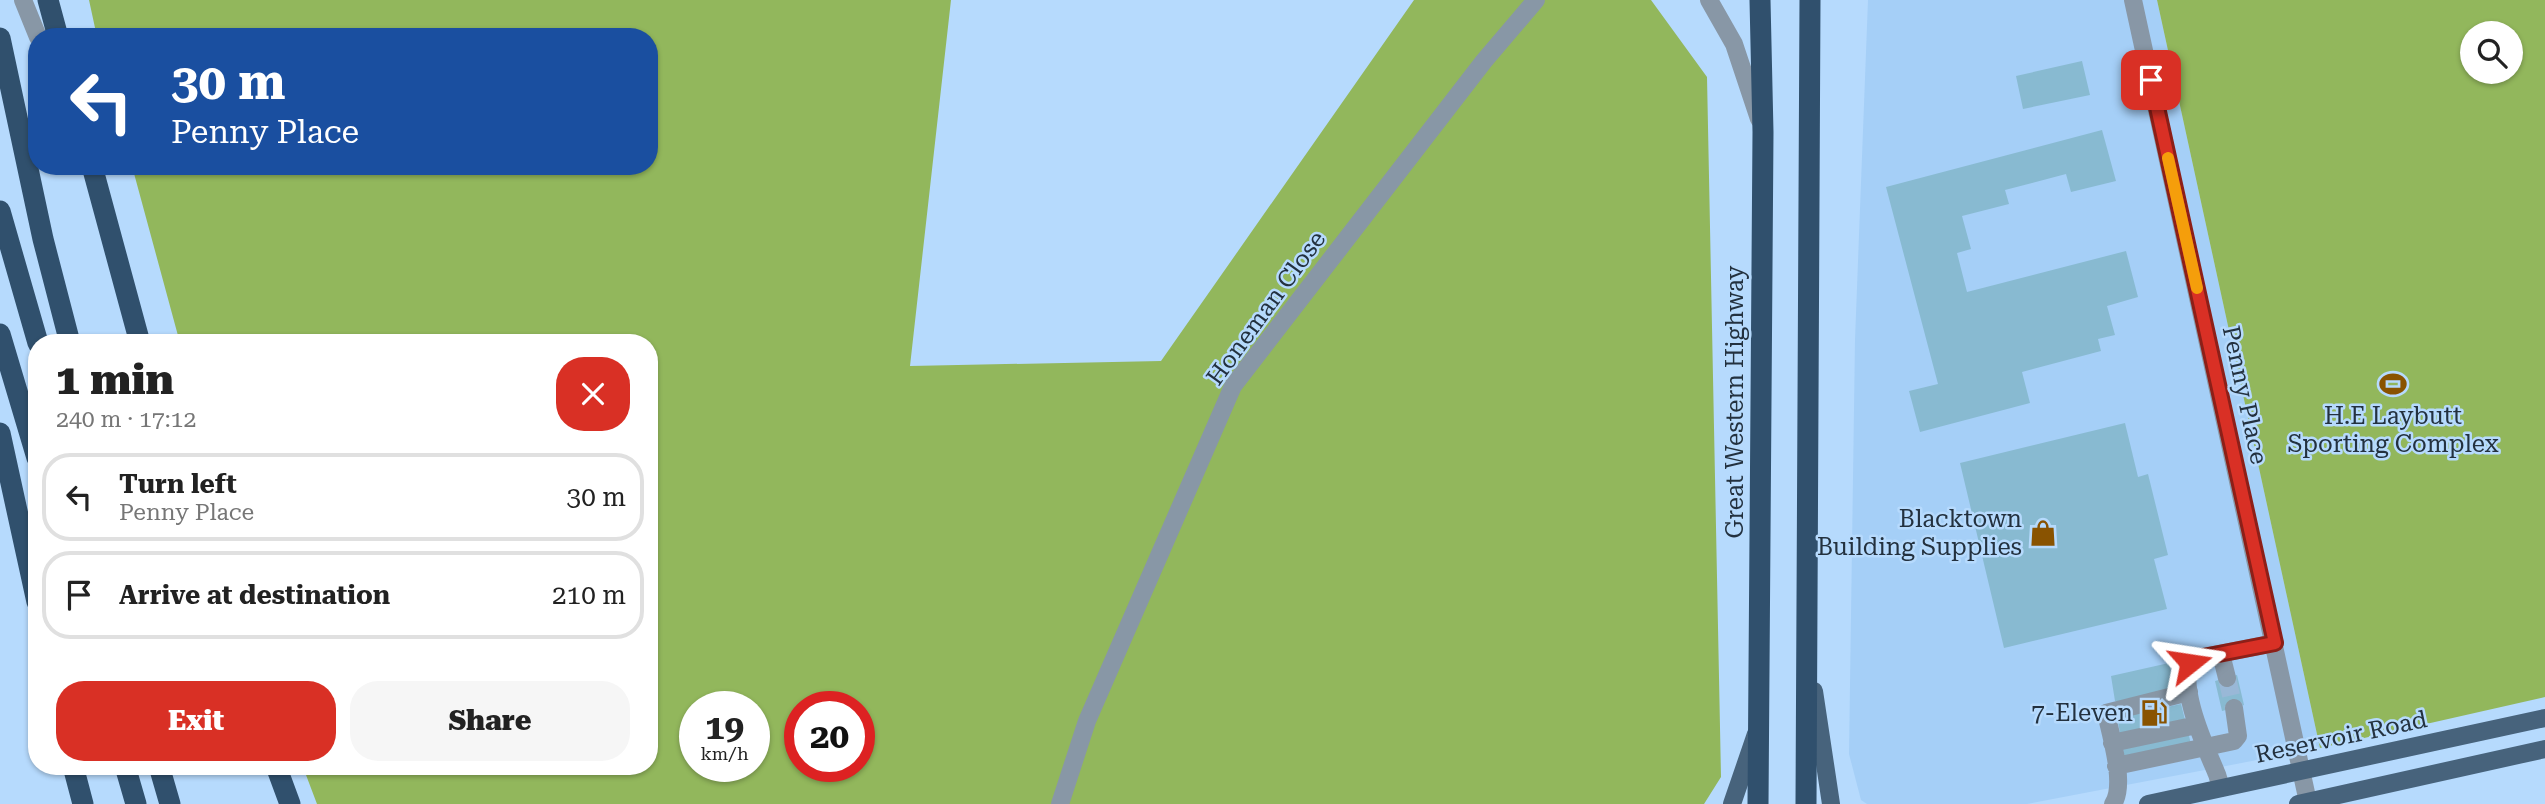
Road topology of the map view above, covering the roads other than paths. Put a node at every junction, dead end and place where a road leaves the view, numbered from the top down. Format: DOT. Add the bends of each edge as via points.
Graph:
graph roads {
  1 [pos="23,0"];
  2 [pos="48,0"];
  3 [pos="1536,0"];
  4 [pos="1709,0"];
  5 [pos="1760,0"];
  6 [pos="1810,0"];
  7 [pos="2133,0"];
  8 [pos="34,28"];
  9 [pos="56,28"];
  10 [pos="0,38"];
  11 [pos="1763,132"];
  12 [pos="28,169"];
  13 [pos="29,175"];
  14 [pos="86,175"];
  15 [pos="94,175"];
  16 [pos="0,211"];
  17 [pos="114,247"];
  18 [pos="0,334"];
  19 [pos="35,334"];
  20 [pos="68,334"];
  21 [pos="138,334"];
  22 [pos="28,428"];
  23 [pos="0,433"];
  24 [pos="28,561"];
  25 [pos="1807,639"];
  26 [pos="2275,643"];
  27 [pos="2221,654"];
  28 [pos="2227,678"];
  29 [pos="2189,692"];
  30 [pos="2234,708"];
  31 [pos="2545,718"];
  32 [pos="2197,725"];
  33 [pos="1758,727"];
  34 [pos="2112,743"];
  35 [pos="2204,748"];
  36 [pos="2545,749"];
  37 [pos="2116,766"];
  38 [pos="2302,771"];
  39 [pos="75,775"];
  40 [pos="128,775"];
  41 [pos="162,775"];
  42 [pos="176,775"];
  43 [pos="279,775"];
  44 [pos="2221,788"];
  45 [pos="2303,803"];
  46 [pos="83,804"];
  47 [pos="136,804"];
  48 [pos="170,804"];
  49 [pos="181,804"];
  50 [pos="290,804"];
  51 [pos="1060,804"];
  52 [pos="1732,804"];
  53 [pos="1758,804"];
  54 [pos="1807,804"];
  55 [pos="1831,804"];
  56 [pos="2113,804"];
  57 [pos="2148,804"];
  1 -- 8 [label="street"];
  2 -- 9 [label="highway"];
  3 -- 51 [label="street, Honeman Close" via="1233,386 1087,721"];
  4 -- 11 [label="street" via="1734,44"];
  5 -- 11 [label="highway, Great Western Highway"];
  6 -- 25 [label="highway"];
  7 -- 26 [label="street, Penny Place"];
  10 -- 12 [label="highway"];
  11 -- 33 [label="highway, Great Western Highway"];
  13 -- 20 [label="highway"];
  14 -- 17 [label="street"];
  15 -- 17 [label="highway"];
  16 -- 19 [label="highway"];
  17 -- 21 [label="highway"];
  18 -- 22 [label="highway"];
  23 -- 24 [label="highway"];
  25 -- 54 [label="highway"];
  25 -- 55 [label="main road"];
  26 -- 27 [label="street"];
  26 -- 38 [label="street, Penny Place"];
  27 -- 28 [label="street"];
  27 -- 29 [label="street" via="2193,659 2187,674"];
  29 -- 32 [label="street"];
  29 -- 34 [label="street" via="2106,713"];
  30 -- 35 [label="street" via="2238,736"];
  31 -- 38 [label="main road, Reservoir Road"];
  32 -- 34 [label="street"];
  32 -- 35 [label="street"];
  33 -- 52 [label="main road"];
  33 -- 53 [label="highway, Great Western Highway"];
  34 -- 37 [label="street"];
  35 -- 37 [label="street"];
  35 -- 44 [label="street"];
  36 -- 45 [label="main road"];
  37 -- 56 [label="street" via="2118,797"];
  38 -- 44 [label="main road, Reservoir Road"];
  38 -- 45 [label="street, Penny Place"];
  39 -- 46 [label="highway"];
  40 -- 47 [label="highway"];
  41 -- 48 [label="highway"];
  42 -- 49 [label="highway"];
  43 -- 50 [label="highway"];
  44 -- 57 [label="main road, Reservoir Road"];
}
